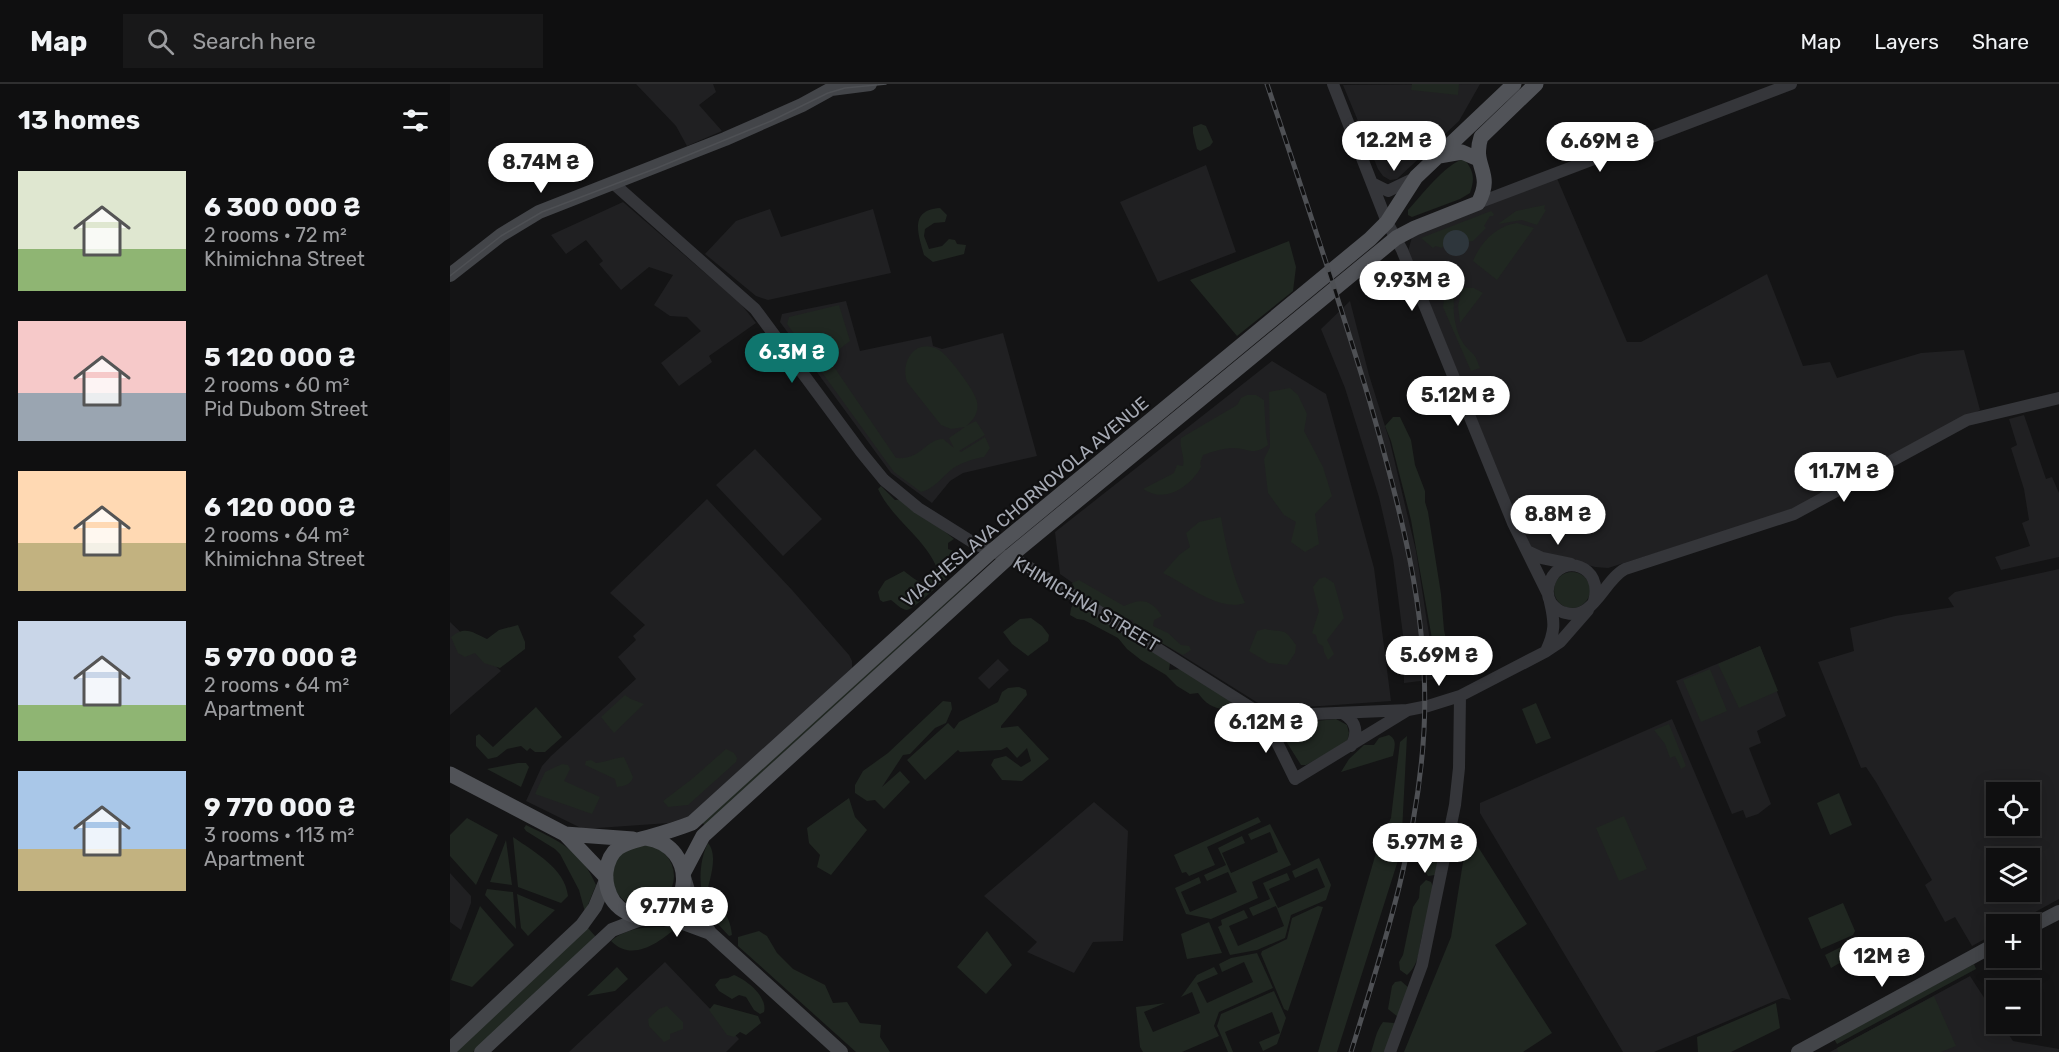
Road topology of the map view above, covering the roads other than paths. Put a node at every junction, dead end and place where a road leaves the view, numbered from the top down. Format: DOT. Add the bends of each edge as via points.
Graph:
graph roads {
  1 [pos="870,84"];
  2 [pos="1333,84"];
  3 [pos="1514,84"];
  4 [pos="1536,84"];
  5 [pos="1791,84"];
  6 [pos="834,87"];
  7 [pos="1438,156"];
  8 [pos="1478,159"];
  9 [pos="1416,177"];
  10 [pos="613,183"];
  11 [pos="1372,183"];
  12 [pos="1478,203"];
  13 [pos="1387,222"];
  14 [pos="1396,238"];
  15 [pos="450,275"];
  16 [pos="2059,398"];
  17 [pos="992,551"];
  18 [pos="1529,552"];
  19 [pos="1009,557"];
  20 [pos="1582,568"];
  21 [pos="1616,574"];
  22 [pos="1549,597"];
  23 [pos="1592,605"];
  24 [pos="1545,652"];
  25 [pos="1460,696"];
  26 [pos="1408,710"];
  27 [pos="1344,714"];
  28 [pos="1264,716"];
  29 [pos="1352,746"];
  30 [pos="450,774"];
  31 [pos="565,834"];
  32 [pos="641,839"];
  33 [pos="684,875"];
  34 [pos="606,879"];
  35 [pos="2059,912"];
  36 [pos="648,917"];
  37 [pos="2040,922"];
  38 [pos="711,933"];
  39 [pos="1986,949"];
  40 [pos="450,1049"];
  41 [pos="481,1052"];
  42 [pos="841,1052"];
  43 [pos="1390,1052"];
  44 [pos="1798,1052"];
  1 -- 6 [label="main road"];
  2 -- 11 [label="street"];
  3 -- 7 [label="main road, VIACHESLAVA CHORNOVOLA AVENUE"];
  4 -- 8 [label="main road" via="1481,137"];
  5 -- 12 [label="street"];
  6 -- 10 [label="main road" via="781,115"];
  7 -- 8 [label="main road" via="1462,152"];
  7 -- 9 [label="main road, VIACHESLAVA CHORNOVOLA AVENUE"];
  8 -- 12 [label="main road" via="1485,186"];
  9 -- 11 [label="street, VIACHESLAVA CHORNOVOLA AVENUE" via="1388,191"];
  9 -- 13 [label="main road, VIACHESLAVA CHORNOVOLA AVENUE"];
  10 -- 15 [label="main road" via="526,219"];
  10 -- 17 [label="street, KHIMICHNA STREET" via="755,309 884,480 918,508"];
  11 -- 13 [label="street"];
  12 -- 14 [label="main road, VIACHESLAVA CHORNOVOLA AVENUE"];
  13 -- 14 [label="street"];
  13 -- 17 [label="main road, VIACHESLAVA CHORNOVOLA AVENUE" via="1291,306"];
  14 -- 18 [label="street" via="1513,523"];
  14 -- 19 [label="main road, VIACHESLAVA CHORNOVOLA AVENUE"];
  16 -- 21 [label="street" via="1967,420 1794,514"];
  17 -- 19 [label="street, KHIMICHNA STREET"];
  17 -- 32 [label="main road, VIACHESLAVA CHORNOVOLA AVENUE" via="693,823"];
  18 -- 20 [label="street"];
  18 -- 22 [label="street"];
  19 -- 28 [label="street, KHIMICHNA STREET" via="1075,594"];
  19 -- 33 [label="main road, VIACHESLAVA CHORNOVOLA AVENUE" via="703,836"];
  20 -- 21 [label="street"];
  20 -- 22 [label="street" via="1559,569 1548,585"];
  20 -- 23 [label="street" via="1596,584"];
  21 -- 23 [label="street"];
  22 -- 23 [label="street" via="1555,608 1572,615"];
  22 -- 24 [label="street" via="1555,622"];
  23 -- 24 [label="street" via="1560,642"];
  24 -- 25 [label="street"];
  25 -- 26 [label="street"];
  25 -- 43 [label="street" via="1459,768 1453,816 1422,964"];
  26 -- 27 [label="street"];
  26 -- 29 [label="street"];
  27 -- 28 [label="street"];
  27 -- 29 [label="street" via="1353,720 1356,729"];
  28 -- 29 [label="street" via="1295,779"];
  30 -- 31 [label="main road"];
  31 -- 32 [label="main road"];
  31 -- 34 [label="main road"];
  32 -- 33 [label="main road" via="659,841 674,851"];
  32 -- 34 [label="main road, VIACHESLAVA CHORNOVOLA AVENUE" via="614,853"];
  33 -- 36 [label="main road, VIACHESLAVA CHORNOVOLA AVENUE" via="683,888 675,903"];
  33 -- 38 [label="main road" via="695,909"];
  34 -- 36 [label="main road" via="611,897 619,907"];
  34 -- 40 [label="main road, VIACHESLAVA CHORNOVOLA AVENUE" via="595,907 582,925"];
  35 -- 37 [label="main road"];
  36 -- 38 [label="main road"];
  36 -- 41 [label="main road, VIACHESLAVA CHORNOVOLA AVENUE" via="612,930"];
  38 -- 42 [label="main road"];
  39 -- 44 [label="main road"];
}
